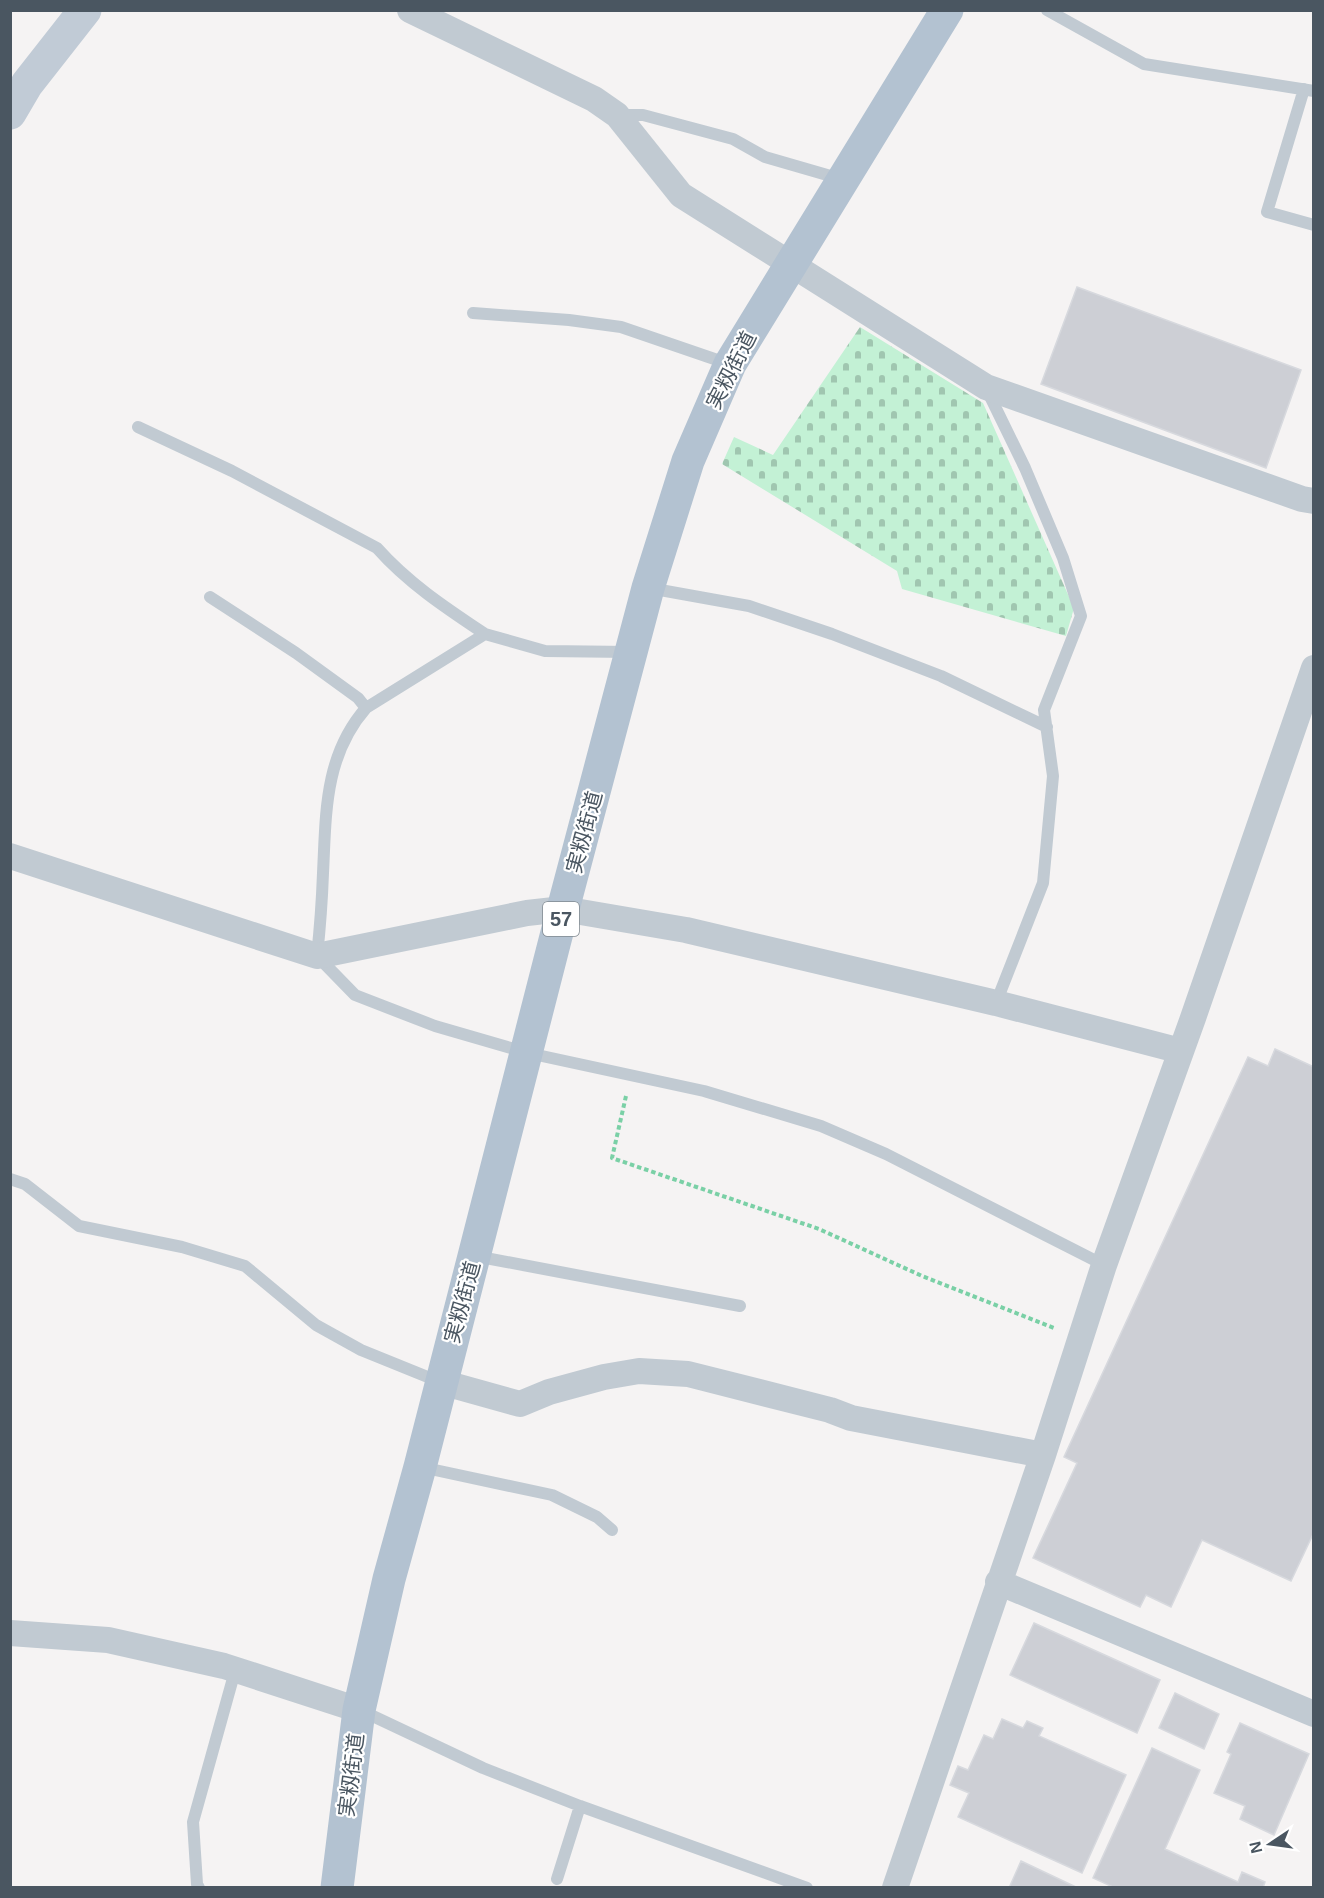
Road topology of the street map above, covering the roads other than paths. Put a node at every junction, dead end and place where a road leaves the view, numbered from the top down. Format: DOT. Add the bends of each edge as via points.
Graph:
graph roads {
  1 [pos="85,10"];
  2 [pos="410,10"];
  3 [pos="947,10"];
  4 [pos="1047,10"];
  5 [pos="19,80"];
  6 [pos="1309,90"];
  7 [pos="10,113"];
  8 [pos="617,115"];
  9 [pos="842,180"];
  10 [pos="1314,225"];
  11 [pos="790,265"];
  12 [pos="474,313"];
  13 [pos="730,364"];
  14 [pos="986,387"];
  15 [pos="138,427"];
  16 [pos="1314,501"];
  17 [pos="648,588"];
  18 [pos="210,597"];
  19 [pos="485,634"];
  20 [pos="632,652"];
  21 [pos="1314,668"];
  22 [pos="366,708"];
  23 [pos="1047,727"];
  24 [pos="10,856"];
  25 [pos="563,909"];
  26 [pos="317,956"];
  27 [pos="996,1003"];
  28 [pos="1181,1051"];
  29 [pos="528,1053"];
  30 [pos="10,1179"];
  31 [pos="474,1256"];
  32 [pos="1104,1265"];
  33 [pos="740,1306"];
  34 [pos="441,1382"];
  35 [pos="1043,1455"];
  36 [pos="420,1467"];
  37 [pos="612,1530"];
  38 [pos="998,1582"];
  39 [pos="10,1633"];
  40 [pos="236,1671"];
  41 [pos="359,1710"];
  42 [pos="1314,1714"];
  43 [pos="580,1806"];
  44 [pos="556,1879"];
  45 [pos="199,1887"];
  46 [pos="337,1887"];
  47 [pos="807,1887"];
  48 [pos="895,1887"];
  1 -- 5 [label="street"];
  2 -- 8 [label="street" via="594,99"];
  3 -- 9 [label="main road, 実籾街道 / 57"];
  4 -- 6 [label="lane" via="1144,64"];
  5 -- 7 [label="street"];
  6 -- 10 [label="lane" via="1268,212"];
  8 -- 9 [label="lane" via="643,115 733,139 765,157"];
  8 -- 11 [label="street" via="681,195"];
  9 -- 11 [label="main road, 実籾街道 / 57"];
  11 -- 13 [label="main road, 実籾街道 / 57"];
  11 -- 14 [label="street"];
  12 -- 13 [label="lane" via="621,327"];
  13 -- 17 [label="main road, 実籾街道 / 57" via="688,461"];
  14 -- 16 [label="street"];
  14 -- 23 [label="lane" via="1063,558 1081,616 1044,710"];
  15 -- 19 [label="lane" via="232,471 377,548 440,604"];
  17 -- 20 [label="main road, 実籾街道 / 57"];
  17 -- 23 [label="lane" via="749,606 832,633 942,676"];
  18 -- 22 [label="lane" via="296,653"];
  19 -- 20 [label="lane" via="545,651"];
  19 -- 22 [label="lane"];
  20 -- 25 [label="main road, 実籾街道 / 57"];
  21 -- 28 [label="street"];
  22 -- 26 [label="lane" via="353,723 334,766 327,798"];
  23 -- 27 [label="lane" via="1053,776 1043,883"];
  24 -- 26 [label="street"];
  25 -- 26 [label="street" via="526,913"];
  25 -- 27 [label="street" via="686,930"];
  25 -- 29 [label="main road, 実籾街道 / 57"];
  26 -- 29 [label="lane" via="355,995 435,1026"];
  27 -- 28 [label="street"];
  28 -- 32 [label="street"];
  29 -- 31 [label="main road, 実籾街道 / 57"];
  29 -- 32 [label="lane" via="704,1091 820,1126 886,1154"];
  30 -- 34 [label="lane" via="25,1184 80,1226 182,1247 244,1266 316,1325 361,1350"];
  31 -- 33 [label="lane"];
  31 -- 34 [label="main road, 実籾街道 / 57"];
  32 -- 35 [label="street"];
  34 -- 35 [label="street" via="520,1404 604,1377 639,1371 688,1374 851,1418"];
  34 -- 36 [label="main road, 実籾街道 / 57"];
  35 -- 38 [label="street"];
  36 -- 37 [label="lane" via="552,1495 597,1517"];
  36 -- 41 [label="main road, 実籾街道 / 57"];
  38 -- 42 [label="street"];
  38 -- 48 [label="street"];
  39 -- 40 [label="street" via="108,1640"];
  40 -- 41 [label="street"];
  40 -- 45 [label="lane" via="193,1822"];
  41 -- 43 [label="lane" via="483,1768"];
  41 -- 46 [label="main road, 実籾街道 / 57"];
  43 -- 44 [label="lane"];
  43 -- 47 [label="lane"];
}
